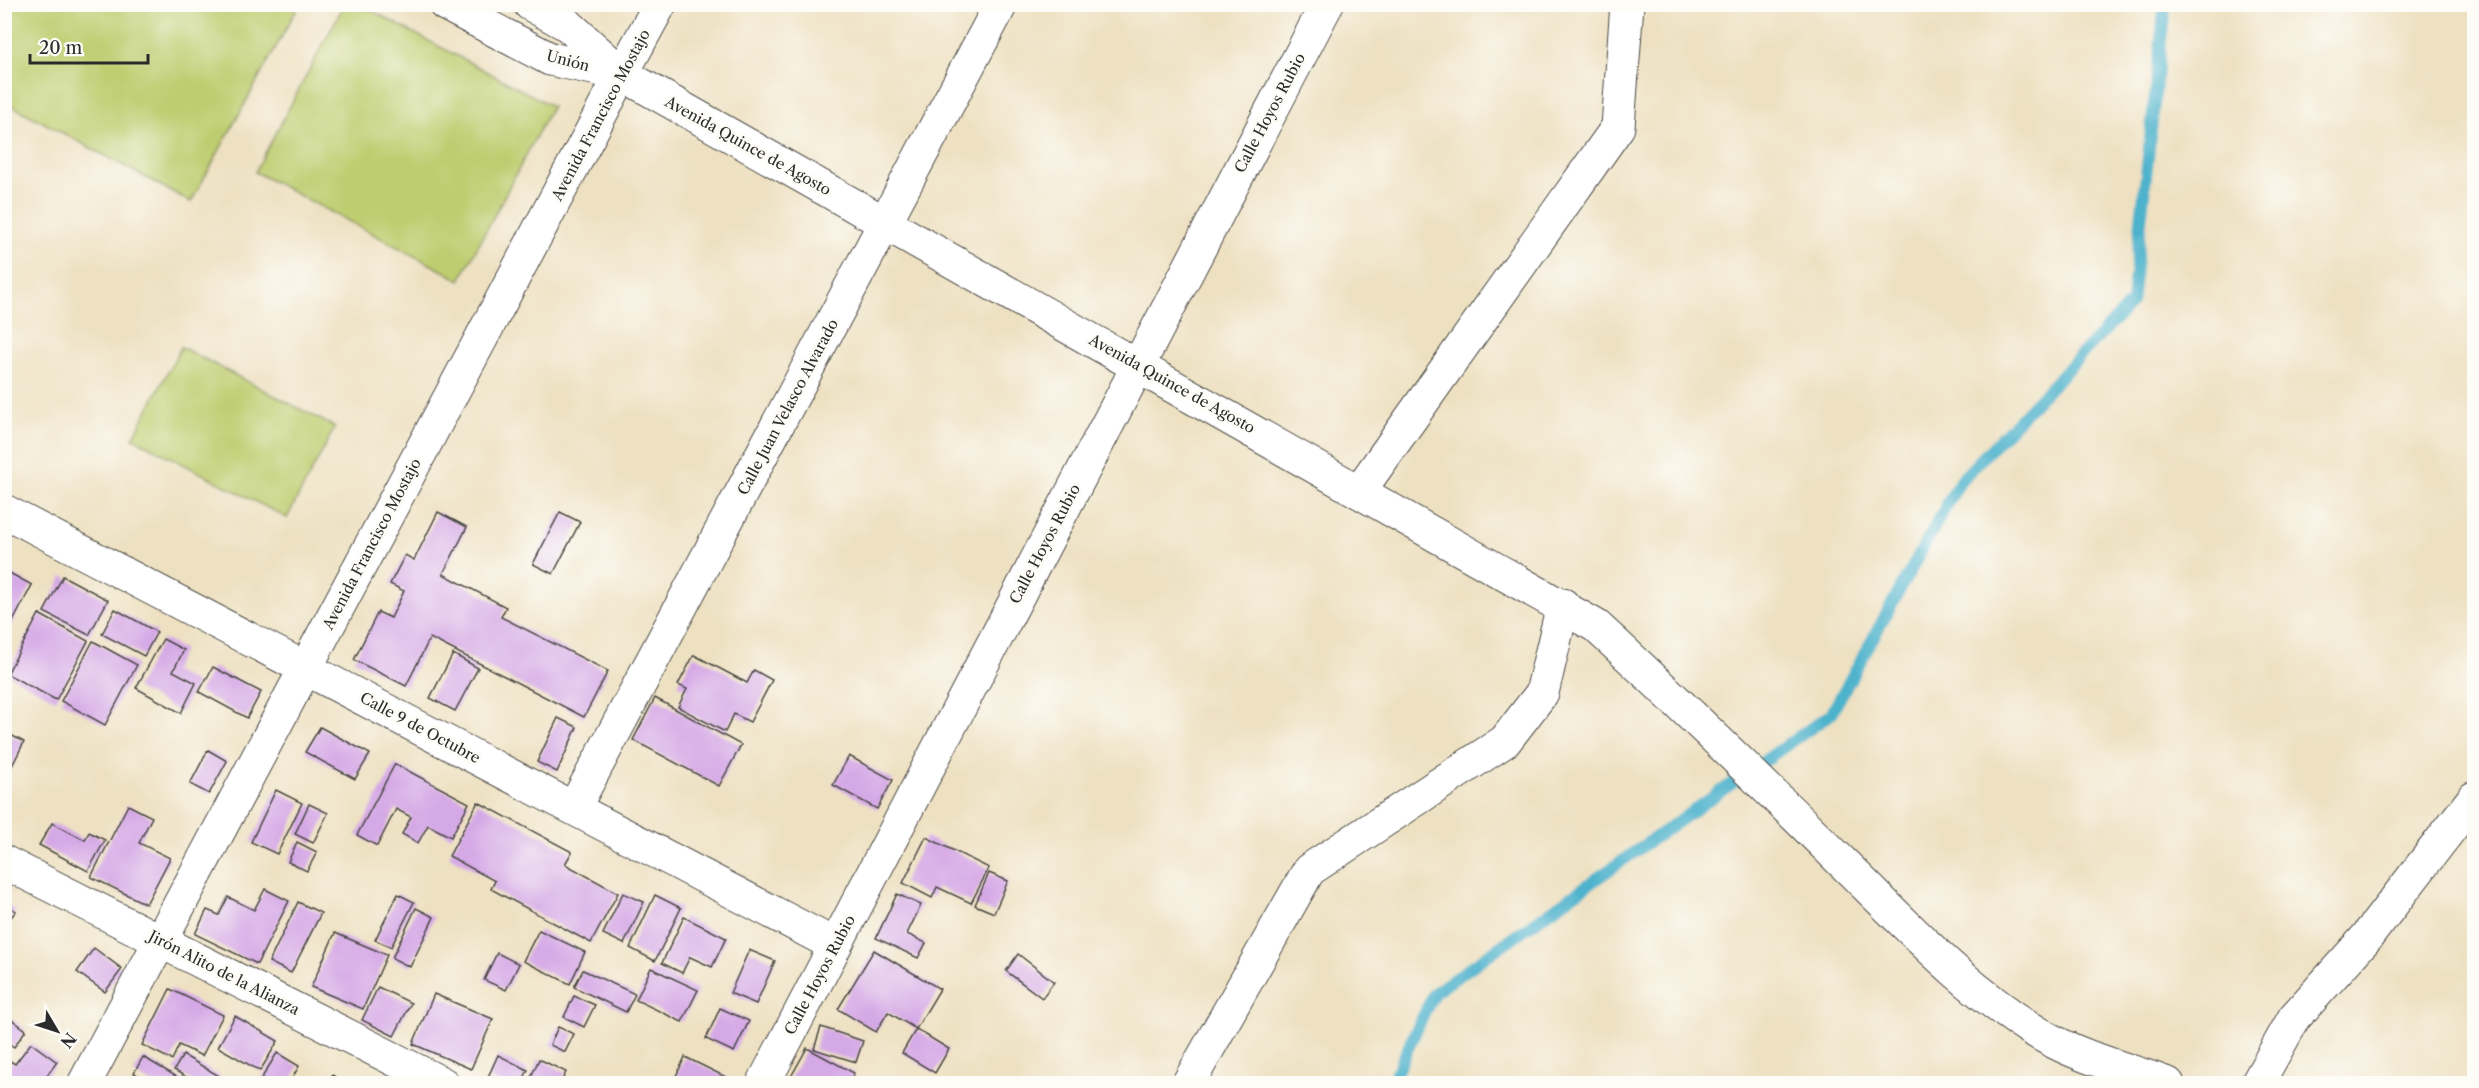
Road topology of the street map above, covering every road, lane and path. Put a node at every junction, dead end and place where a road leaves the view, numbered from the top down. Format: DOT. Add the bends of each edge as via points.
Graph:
graph roads {
  1 [pos="445,4"];
  2 [pos="530,4"];
  3 [pos="660,4"];
  4 [pos="1001,4"];
  5 [pos="1327,4"];
  6 [pos="1628,4"];
  7 [pos="622,74"];
  8 [pos="885,223"];
  9 [pos="1139,366"];
  10 [pos="1360,490"];
  11 [pos="4,511"];
  12 [pos="1563,605"];
  13 [pos="305,669"];
  14 [pos="2475,798"];
  15 [pos="574,808"];
  16 [pos="4,862"];
  17 [pos="161,941"];
  18 [pos="835,945"];
  19 [pos="84,1083"];
  20 [pos="443,1083"];
  21 [pos="763,1083"];
  22 [pos="1188,1083"];
  23 [pos="2168,1083"];
  24 [pos="2257,1083"];
  1 -- 7 [label="street, Unión" via="550,59"];
  2 -- 7 [label="street, Unión" via="568,25"];
  3 -- 7 [label="street, Avenida Francisco Mostajo"];
  4 -- 8 [label="street, Calle Juan Velasco Alvarado"];
  5 -- 9 [label="street, Calle Hoyos Rubio"];
  6 -- 10 [label="street" via="1618,127"];
  7 -- 8 [label="street, Avenida Quince de Agosto"];
  7 -- 13 [label="street, Avenida Francisco Mostajo"];
  8 -- 9 [label="street, Avenida Quince de Agosto"];
  8 -- 15 [label="street, Calle Juan Velasco Alvarado"];
  9 -- 10 [label="street, Avenida Quince de Agosto"];
  9 -- 18 [label="street, Calle Hoyos Rubio"];
  10 -- 12 [label="street, Avenida Quince de Agosto"];
  11 -- 13 [label="street, Calle 9 de Octubre"];
  12 -- 22 [label="street" via="1542,693 1505,741 1309,870"];
  12 -- 23 [label="street, Avenida Quince de Agosto" via="1596,626 1701,722 1913,931 2013,1017 2047,1038"];
  13 -- 15 [label="street, Calle 9 de Octubre"];
  13 -- 17 [label="street, Avenida Francisco Mostajo"];
  14 -- 24 [label="street" via="2366,938 2294,1018"];
  15 -- 18 [label="street, Calle 9 de Octubre"];
  16 -- 17 [label="street, Jirón Alito de la Alianza"];
  17 -- 19 [label="street, Avenida Francisco Mostajo"];
  17 -- 20 [label="street, Jirón Alito de la Alianza"];
  18 -- 21 [label="street, Calle Hoyos Rubio"];
}
